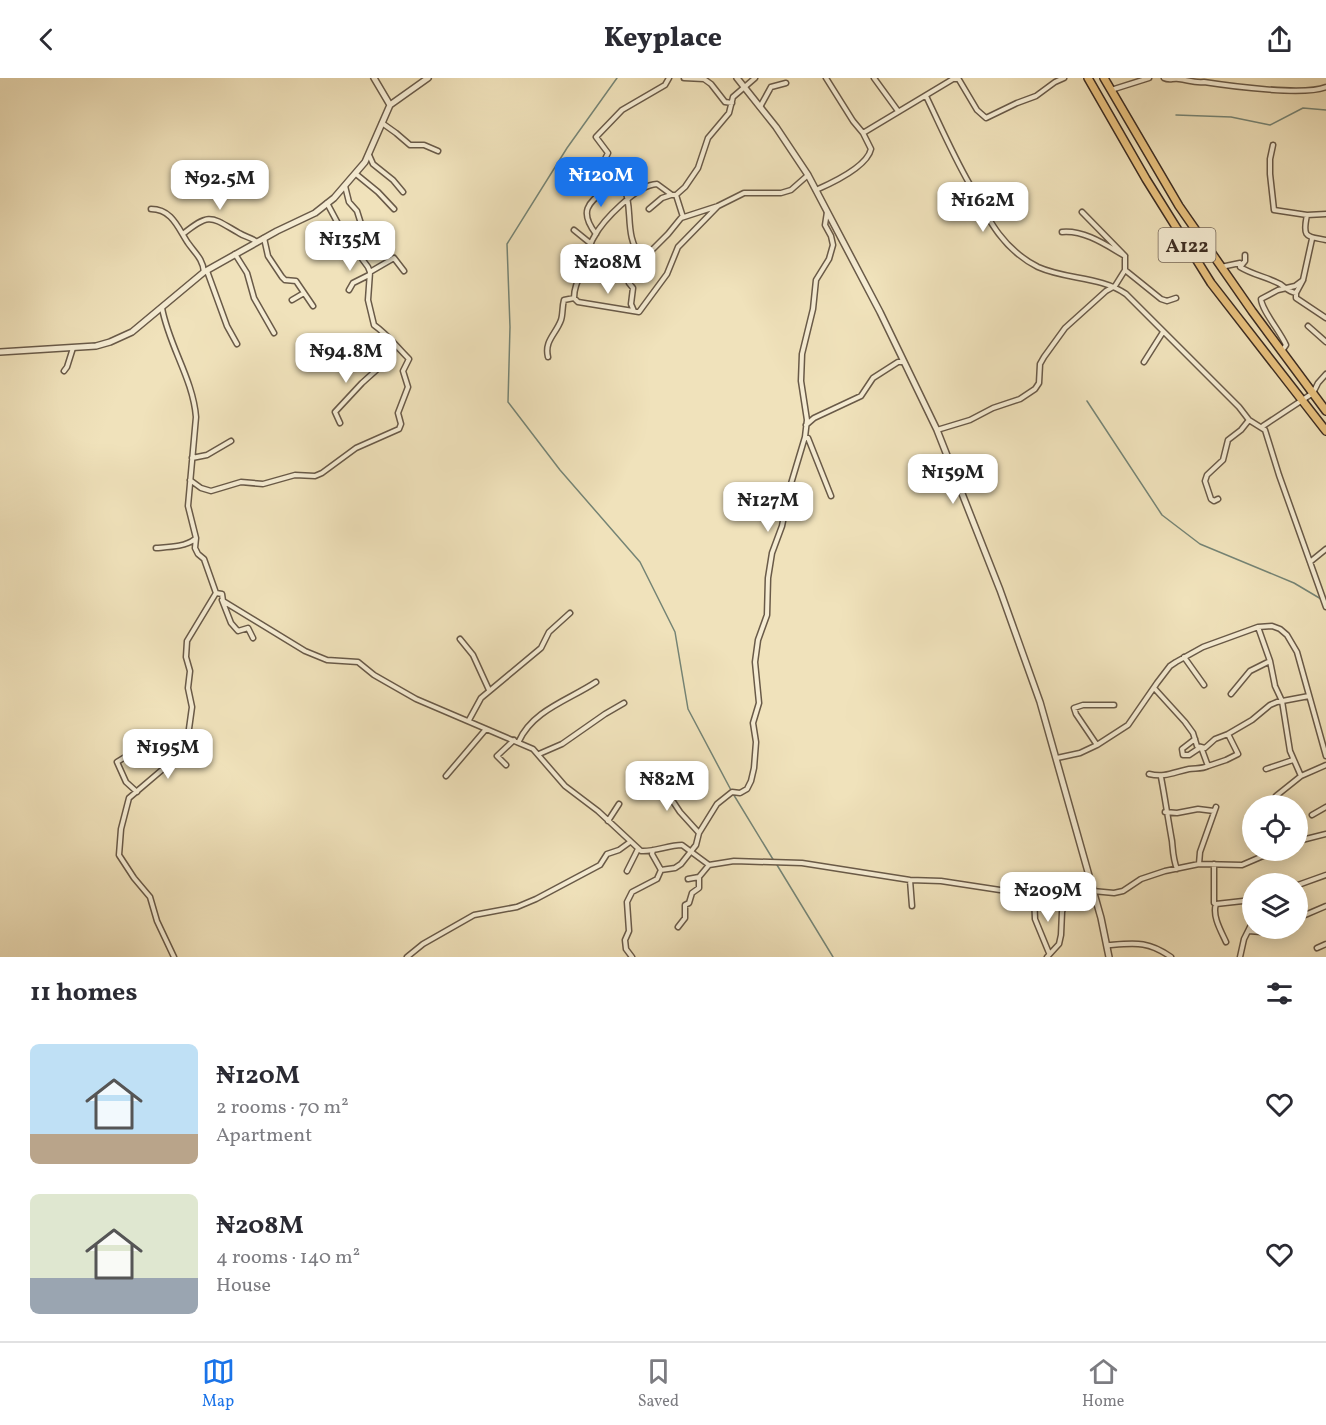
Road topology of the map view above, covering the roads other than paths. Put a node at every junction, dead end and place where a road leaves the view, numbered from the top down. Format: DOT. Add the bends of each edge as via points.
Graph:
graph roads {
  1 [pos="374,78"];
  2 [pos="669,78"];
  3 [pos="684,78"];
  4 [pos="737,78"];
  5 [pos="755,78"];
  6 [pos="826,78"];
  7 [pos="874,78"];
  8 [pos="1064,78"];
  9 [pos="1088,78"];
  10 [pos="1104,78"];
  11 [pos="1149,78"];
  12 [pos="1164,78"];
  13 [pos="1180,78"];
  14 [pos="425,79"];
  15 [pos="956,79"];
  16 [pos="786,83"];
  17 [pos="746,87"];
  18 [pos="1326,87"];
  19 [pos="1111,91"];
  20 [pos="926,96"];
  21 [pos="732,103"];
  22 [pos="390,105"];
  23 [pos="760,107"];
  24 [pos="898,112"];
  25 [pos="381,123"];
  26 [pos="863,133"];
  27 [pos="1273,145"];
  28 [pos="438,150"];
  29 [pos="369,155"];
  30 [pos="356,174"];
  31 [pos="610,175"];
  32 [pos="808,175"];
  33 [pos="577,184"];
  34 [pos="611,185"];
  35 [pos="345,186"];
  36 [pos="816,190"];
  37 [pos="403,192"];
  38 [pos="674,195"];
  39 [pos="629,199"];
  40 [pos="327,203"];
  41 [pos="718,206"];
  42 [pos="151,209"];
  43 [pos="394,209"];
  44 [pos="649,209"];
  45 [pos="828,211"];
  46 [pos="1082,212"];
  47 [pos="1326,214"];
  48 [pos="1307,215"];
  49 [pos="683,217"];
  50 [pos="574,230"];
  51 [pos="363,231"];
  52 [pos="1062,232"];
  53 [pos="183,234"];
  54 [pos="596,234"];
  55 [pos="264,237"];
  56 [pos="1312,239"];
  57 [pos="1326,240"];
  58 [pos="257,242"];
  59 [pos="590,243"];
  60 [pos="235,254"];
  61 [pos="1245,255"];
  62 [pos="1125,256"];
  63 [pos="645,257"];
  64 [pos="202,261"];
  65 [pos="216,264"];
  66 [pos="642,266"];
  67 [pos="1221,267"];
  68 [pos="1240,267"];
  69 [pos="1125,270"];
  70 [pos="205,271"];
  71 [pos="404,271"];
  72 [pos="651,272"];
  73 [pos="370,273"];
  74 [pos="1304,280"];
  75 [pos="1115,286"];
  76 [pos="1285,289"];
  77 [pos="349,290"];
  78 [pos="304,292"];
  79 [pos="1296,293"];
  80 [pos="574,298"];
  81 [pos="1176,298"];
  82 [pos="292,300"];
  83 [pos="313,306"];
  84 [pos="161,307"];
  85 [pos="634,311"];
  86 [pos="1326,318"];
  87 [pos="1308,326"];
  88 [pos="1265,329"];
  89 [pos="1163,332"];
  90 [pos="274,333"];
  91 [pos="1254,338"];
  92 [pos="1326,342"];
  93 [pos="237,344"];
  94 [pos="394,345"];
  95 [pos="73,348"];
  96 [pos="1282,351"];
  97 [pos="0,352"];
  98 [pos="548,357"];
  99 [pos="904,362"];
  100 [pos="1144,362"];
  101 [pos="64,371"];
  102 [pos="1326,374"];
  103 [pos="1313,393"];
  104 [pos="1302,400"];
  105 [pos="1326,411"];
  106 [pos="1249,420"];
  107 [pos="340,423"];
  108 [pos="806,426"];
  109 [pos="1263,426"];
  110 [pos="937,430"];
  111 [pos="1326,431"];
  112 [pos="805,437"];
  113 [pos="231,441"];
  114 [pos="192,458"];
  115 [pos="190,479"];
  116 [pos="831,496"];
  117 [pos="1218,499"];
  118 [pos="196,538"];
  119 [pos="156,548"];
  120 [pos="1326,549"];
  121 [pos="1310,562"];
  122 [pos="216,593"];
  123 [pos="222,594"];
  124 [pos="1326,607"];
  125 [pos="570,612"];
  126 [pos="1258,627"];
  127 [pos="253,638"];
  128 [pos="460,639"];
  129 [pos="1184,657"];
  130 [pos="1269,661"];
  131 [pos="596,682"];
  132 [pos="1204,685"];
  133 [pos="1154,689"];
  134 [pos="489,690"];
  135 [pos="1231,694"];
  136 [pos="1309,696"];
  137 [pos="1282,701"];
  138 [pos="624,703"];
  139 [pos="1114,705"];
  140 [pos="469,720"];
  141 [pos="486,729"];
  142 [pos="1228,734"];
  143 [pos="1195,739"];
  144 [pos="516,741"];
  145 [pos="1097,745"];
  146 [pos="1201,747"];
  147 [pos="137,748"];
  148 [pos="538,754"];
  149 [pos="1326,756"];
  150 [pos="1057,759"];
  151 [pos="1293,760"];
  152 [pos="506,765"];
  153 [pos="1326,765"];
  154 [pos="1208,766"];
  155 [pos="1266,769"];
  156 [pos="1149,774"];
  157 [pos="446,776"];
  158 [pos="656,776"];
  159 [pos="1301,776"];
  160 [pos="1161,777"];
  161 [pos="137,792"];
  162 [pos="1277,795"];
  163 [pos="619,804"];
  164 [pos="1326,807"];
  165 [pos="1165,812"];
  166 [pos="1312,815"];
  167 [pos="608,821"];
  168 [pos="699,832"];
  169 [pos="1326,834"];
  170 [pos="1308,838"];
  171 [pos="630,842"];
  172 [pos="638,849"];
  173 [pos="653,850"];
  174 [pos="692,851"];
  175 [pos="1251,861"];
  176 [pos="1199,864"];
  177 [pos="1214,864"];
  178 [pos="709,865"];
  179 [pos="1177,869"];
  180 [pos="662,870"];
  181 [pos="627,871"];
  182 [pos="1326,875"];
  183 [pos="699,877"];
  184 [pos="688,879"];
  185 [pos="910,880"];
  186 [pos="1308,881"];
  187 [pos="1036,890"];
  188 [pos="1082,890"];
  189 [pos="1092,891"];
  190 [pos="1242,901"];
  191 [pos="1216,904"];
  192 [pos="912,906"];
  193 [pos="1326,906"];
  194 [pos="1308,914"];
  195 [pos="678,927"];
  196 [pos="1246,939"];
  197 [pos="1226,942"];
  198 [pos="1326,944"];
  199 [pos="1107,948"];
  200 [pos="1317,948"];
  201 [pos="1048,955"];
  202 [pos="174,957"];
  203 [pos="407,957"];
  204 [pos="632,957"];
  205 [pos="1109,957"];
  206 [pos="1171,957"];
  207 [pos="1240,957"];
  1 -- 22 [label="street"];
  2 -- 31 [label="street" via="665,85 622,110 597,135 608,153 605,159"];
  3 -- 21 [label="street" via="704,79 725,102"];
  4 -- 17 [label="street"];
  5 -- 17 [label="street"];
  6 -- 26 [label="street"];
  7 -- 24 [label="street"];
  8 -- 15 [label="street" via="1036,96 986,118"];
  9 -- 91 [label="highway, A122" via="1202,270"];
  10 -- 19 [label="highway, A122"];
  11 -- 19 [label="street"];
  12 -- 13 [label="street"];
  13 -- 18 [label="street" via="1195,83 1297,90"];
  14 -- 22 [label="street"];
  15 -- 20 [label="street"];
  16 -- 23 [label="street" via="771,87"];
  17 -- 21 [label="street" via="735,94"];
  17 -- 23 [label="street"];
  19 -- 67 [label="highway, A122"];
  20 -- 24 [label="street"];
  20 -- 75 [label="street" via="985,216 1008,246 1048,271"];
  21 -- 38 [label="street" via="729,113 708,138 698,168"];
  22 -- 25 [label="street"];
  23 -- 32 [label="street"];
  24 -- 26 [label="street"];
  25 -- 28 [label="street" via="410,145"];
  25 -- 29 [label="street"];
  26 -- 36 [label="street" via="871,149 866,160"];
  27 -- 48 [label="street" via="1273,208"];
  29 -- 30 [label="street"];
  29 -- 37 [label="street" via="373,164"];
  30 -- 35 [label="street"];
  30 -- 43 [label="street"];
  31 -- 33 [label="street" via="598,171"];
  31 -- 34 [label="street"];
  32 -- 36 [label="street"];
  32 -- 41 [label="street" via="791,190 744,193"];
  34 -- 39 [label="street" via="624,187"];
  34 -- 54 [label="street" via="586,209 587,221"];
  35 -- 40 [label="street"];
  35 -- 51 [label="street"];
  36 -- 45 [label="street"];
  38 -- 39 [label="street" via="654,184"];
  38 -- 44 [label="street" via="662,198"];
  38 -- 49 [label="street"];
  39 -- 54 [label="street"];
  39 -- 63 [label="street" via="628,223 638,253"];
  40 -- 55 [label="street" via="315,213"];
  40 -- 73 [label="street"];
  41 -- 49 [label="street"];
  41 -- 85 [label="street" via="678,247 644,308"];
  42 -- 53 [label="street" via="168,214"];
  45 -- 99 [label="street"];
  45 -- 108 [label="street" via="825,225 833,245 816,280 802,354"];
  46 -- 62 [label="street"];
  47 -- 48 [label="street"];
  48 -- 56 [label="street" via="1305,231"];
  49 -- 63 [label="street"];
  50 -- 59 [label="street"];
  52 -- 62 [label="street" via="1081,233"];
  53 -- 58 [label="street" via="206,218 226,224"];
  53 -- 64 [label="street"];
  54 -- 59 [label="street"];
  55 -- 58 [label="street"];
  55 -- 78 [label="street" via="268,256 282,277 296,281"];
  56 -- 57 [label="street"];
  56 -- 74 [label="street"];
  58 -- 60 [label="street"];
  59 -- 80 [label="street"];
  60 -- 65 [label="street"];
  60 -- 90 [label="street"];
  61 -- 68 [label="street"];
  62 -- 69 [label="street"];
  63 -- 66 [label="street"];
  64 -- 65 [label="street"];
  64 -- 70 [label="street"];
  65 -- 70 [label="street"];
  66 -- 72 [label="street"];
  66 -- 85 [label="street" via="636,279 629,283 633,288"];
  67 -- 68 [label="street" via="1240,263"];
  67 -- 88 [label="highway, A122"];
  68 -- 76 [label="street"];
  69 -- 75 [label="street"];
  69 -- 81 [label="street" via="1161,298"];
  70 -- 84 [label="street"];
  70 -- 93 [label="street"];
  71 -- 73 [label="street" via="394,258"];
  73 -- 77 [label="street"];
  73 -- 94 [label="street" via="370,314 374,325"];
  74 -- 76 [label="street"];
  74 -- 79 [label="street"];
  75 -- 89 [label="street"];
  75 -- 110 [label="street" via="1065,328 1040,364 1035,389 970,420"];
  76 -- 79 [label="street"];
  76 -- 96 [label="street" via="1263,298 1261,303 1284,340"];
  78 -- 82 [label="street"];
  78 -- 83 [label="street"];
  79 -- 86 [label="street" via="1299,301"];
  80 -- 85 [label="street" via="578,302"];
  80 -- 98 [label="street" via="564,300 561,321 546,351"];
  84 -- 95 [label="street" via="122,337 96,346"];
  84 -- 114 [label="street" via="195,404"];
  87 -- 92 [label="street"];
  88 -- 91 [label="highway"];
  88 -- 96 [label="highway, A122"];
  89 -- 100 [label="street"];
  89 -- 106 [label="street"];
  91 -- 104 [label="highway, A122"];
  94 -- 107 [label="street" via="392,356 335,412"];
  94 -- 115 [label="street" via="409,359 403,371 408,387 398,413 399,429 356,448 315,476 295,475 263,484 241,482 211,491"];
  95 -- 97 [label="street"];
  95 -- 101 [label="street"];
  96 -- 103 [label="highway, A122"];
  99 -- 108 [label="street" via="873,378 861,396 814,418"];
  99 -- 110 [label="street"];
  102 -- 103 [label="street"];
  103 -- 104 [label="street"];
  103 -- 105 [label="highway, A122"];
  104 -- 109 [label="street"];
  104 -- 111 [label="highway, A122"];
  106 -- 109 [label="street"];
  106 -- 117 [label="street" via="1228,440 1223,460 1207,475 1211,499"];
  108 -- 112 [label="street"];
  109 -- 121 [label="street"];
  110 -- 150 [label="street" via="1022,649"];
  112 -- 116 [label="street"];
  112 -- 168 [label="street" via="772,553 767,615 757,645 759,703 753,723 756,742 752,781 747,789 732,792 717,804"];
  113 -- 114 [label="street" via="207,455"];
  114 -- 115 [label="street"];
  115 -- 118 [label="street" via="188,506"];
  118 -- 119 [label="street"];
  118 -- 122 [label="street" via="195,548 204,559"];
  120 -- 121 [label="street"];
  121 -- 124 [label="street"];
  122 -- 123 [label="street"];
  122 -- 161 [label="street" via="188,641 192,707 188,736 176,758"];
  123 -- 127 [label="street" via="222,604 233,628 238,632 248,628"];
  123 -- 140 [label="street" via="223,601 305,651 327,660 358,662 394,687"];
  125 -- 134 [label="street" via="549,632 541,648"];
  126 -- 129 [label="street"];
  126 -- 130 [label="street"];
  126 -- 136 [label="street" via="1280,628 1292,641"];
  128 -- 134 [label="street" via="476,661"];
  129 -- 132 [label="street"];
  129 -- 133 [label="street" via="1170,666"];
  130 -- 135 [label="street" via="1250,671"];
  130 -- 137 [label="street"];
  131 -- 144 [label="street" via="541,714"];
  133 -- 143 [label="street" via="1185,722"];
  133 -- 145 [label="street" via="1128,725"];
  134 -- 140 [label="street"];
  136 -- 137 [label="street"];
  136 -- 149 [label="street"];
  137 -- 142 [label="street"];
  137 -- 151 [label="street"];
  138 -- 148 [label="street" via="562,744"];
  139 -- 145 [label="street" via="1074,708"];
  140 -- 141 [label="street"];
  141 -- 144 [label="street"];
  141 -- 157 [label="street"];
  142 -- 146 [label="street"];
  142 -- 154 [label="street" via="1238,754"];
  143 -- 146 [label="street"];
  143 -- 146 [label="street" via="1184,745 1183,754 1189,755"];
  144 -- 148 [label="street"];
  144 -- 152 [label="street" via="497,756"];
  145 -- 150 [label="street"];
  146 -- 154 [label="street"];
  147 -- 161 [label="street" via="117,762 126,782"];
  148 -- 167 [label="street" via="565,786"];
  150 -- 189 [label="street"];
  151 -- 155 [label="street"];
  151 -- 159 [label="street"];
  153 -- 159 [label="street"];
  154 -- 160 [label="street"];
  156 -- 160 [label="street"];
  158 -- 168 [label="street"];
  159 -- 162 [label="street"];
  160 -- 165 [label="street"];
  161 -- 202 [label="street" via="127,804 120,855 150,897"];
  163 -- 167 [label="street"];
  164 -- 166 [label="street"];
  165 -- 176 [label="street" via="1215,809"];
  165 -- 179 [label="street"];
  167 -- 171 [label="street"];
  168 -- 174 [label="street"];
  169 -- 170 [label="street"];
  171 -- 172 [label="street"];
  171 -- 203 [label="street" via="607,854 600,865 536,899 518,907 474,915"];
  172 -- 173 [label="street"];
  172 -- 181 [label="street"];
  173 -- 174 [label="street" via="682,845"];
  173 -- 180 [label="street" via="656,864"];
  174 -- 178 [label="street"];
  174 -- 180 [label="street" via="675,868"];
  175 -- 177 [label="street" via="1242,865"];
  176 -- 177 [label="street"];
  176 -- 179 [label="street"];
  177 -- 191 [label="street"];
  178 -- 183 [label="street"];
  178 -- 185 [label="street" via="734,861 802,863"];
  179 -- 189 [label="street" via="1141,879 1123,891"];
  180 -- 204 [label="street" via="657,879 632,892 627,902 629,931 625,940"];
  182 -- 186 [label="street"];
  183 -- 184 [label="street"];
  183 -- 195 [label="street" via="699,888 685,905 685,918"];
  185 -- 187 [label="street"];
  185 -- 192 [label="street"];
  187 -- 188 [label="street"];
  187 -- 201 [label="street" via="1035,919"];
  188 -- 189 [label="street"];
  188 -- 201 [label="street" via="1066,898 1061,938"];
  189 -- 199 [label="street"];
  190 -- 191 [label="street"];
  191 -- 197 [label="street"];
  193 -- 194 [label="street"];
  196 -- 207 [label="street"];
  198 -- 200 [label="street"];
  199 -- 205 [label="street"];
  199 -- 206 [label="street" via="1144,943"];
}
